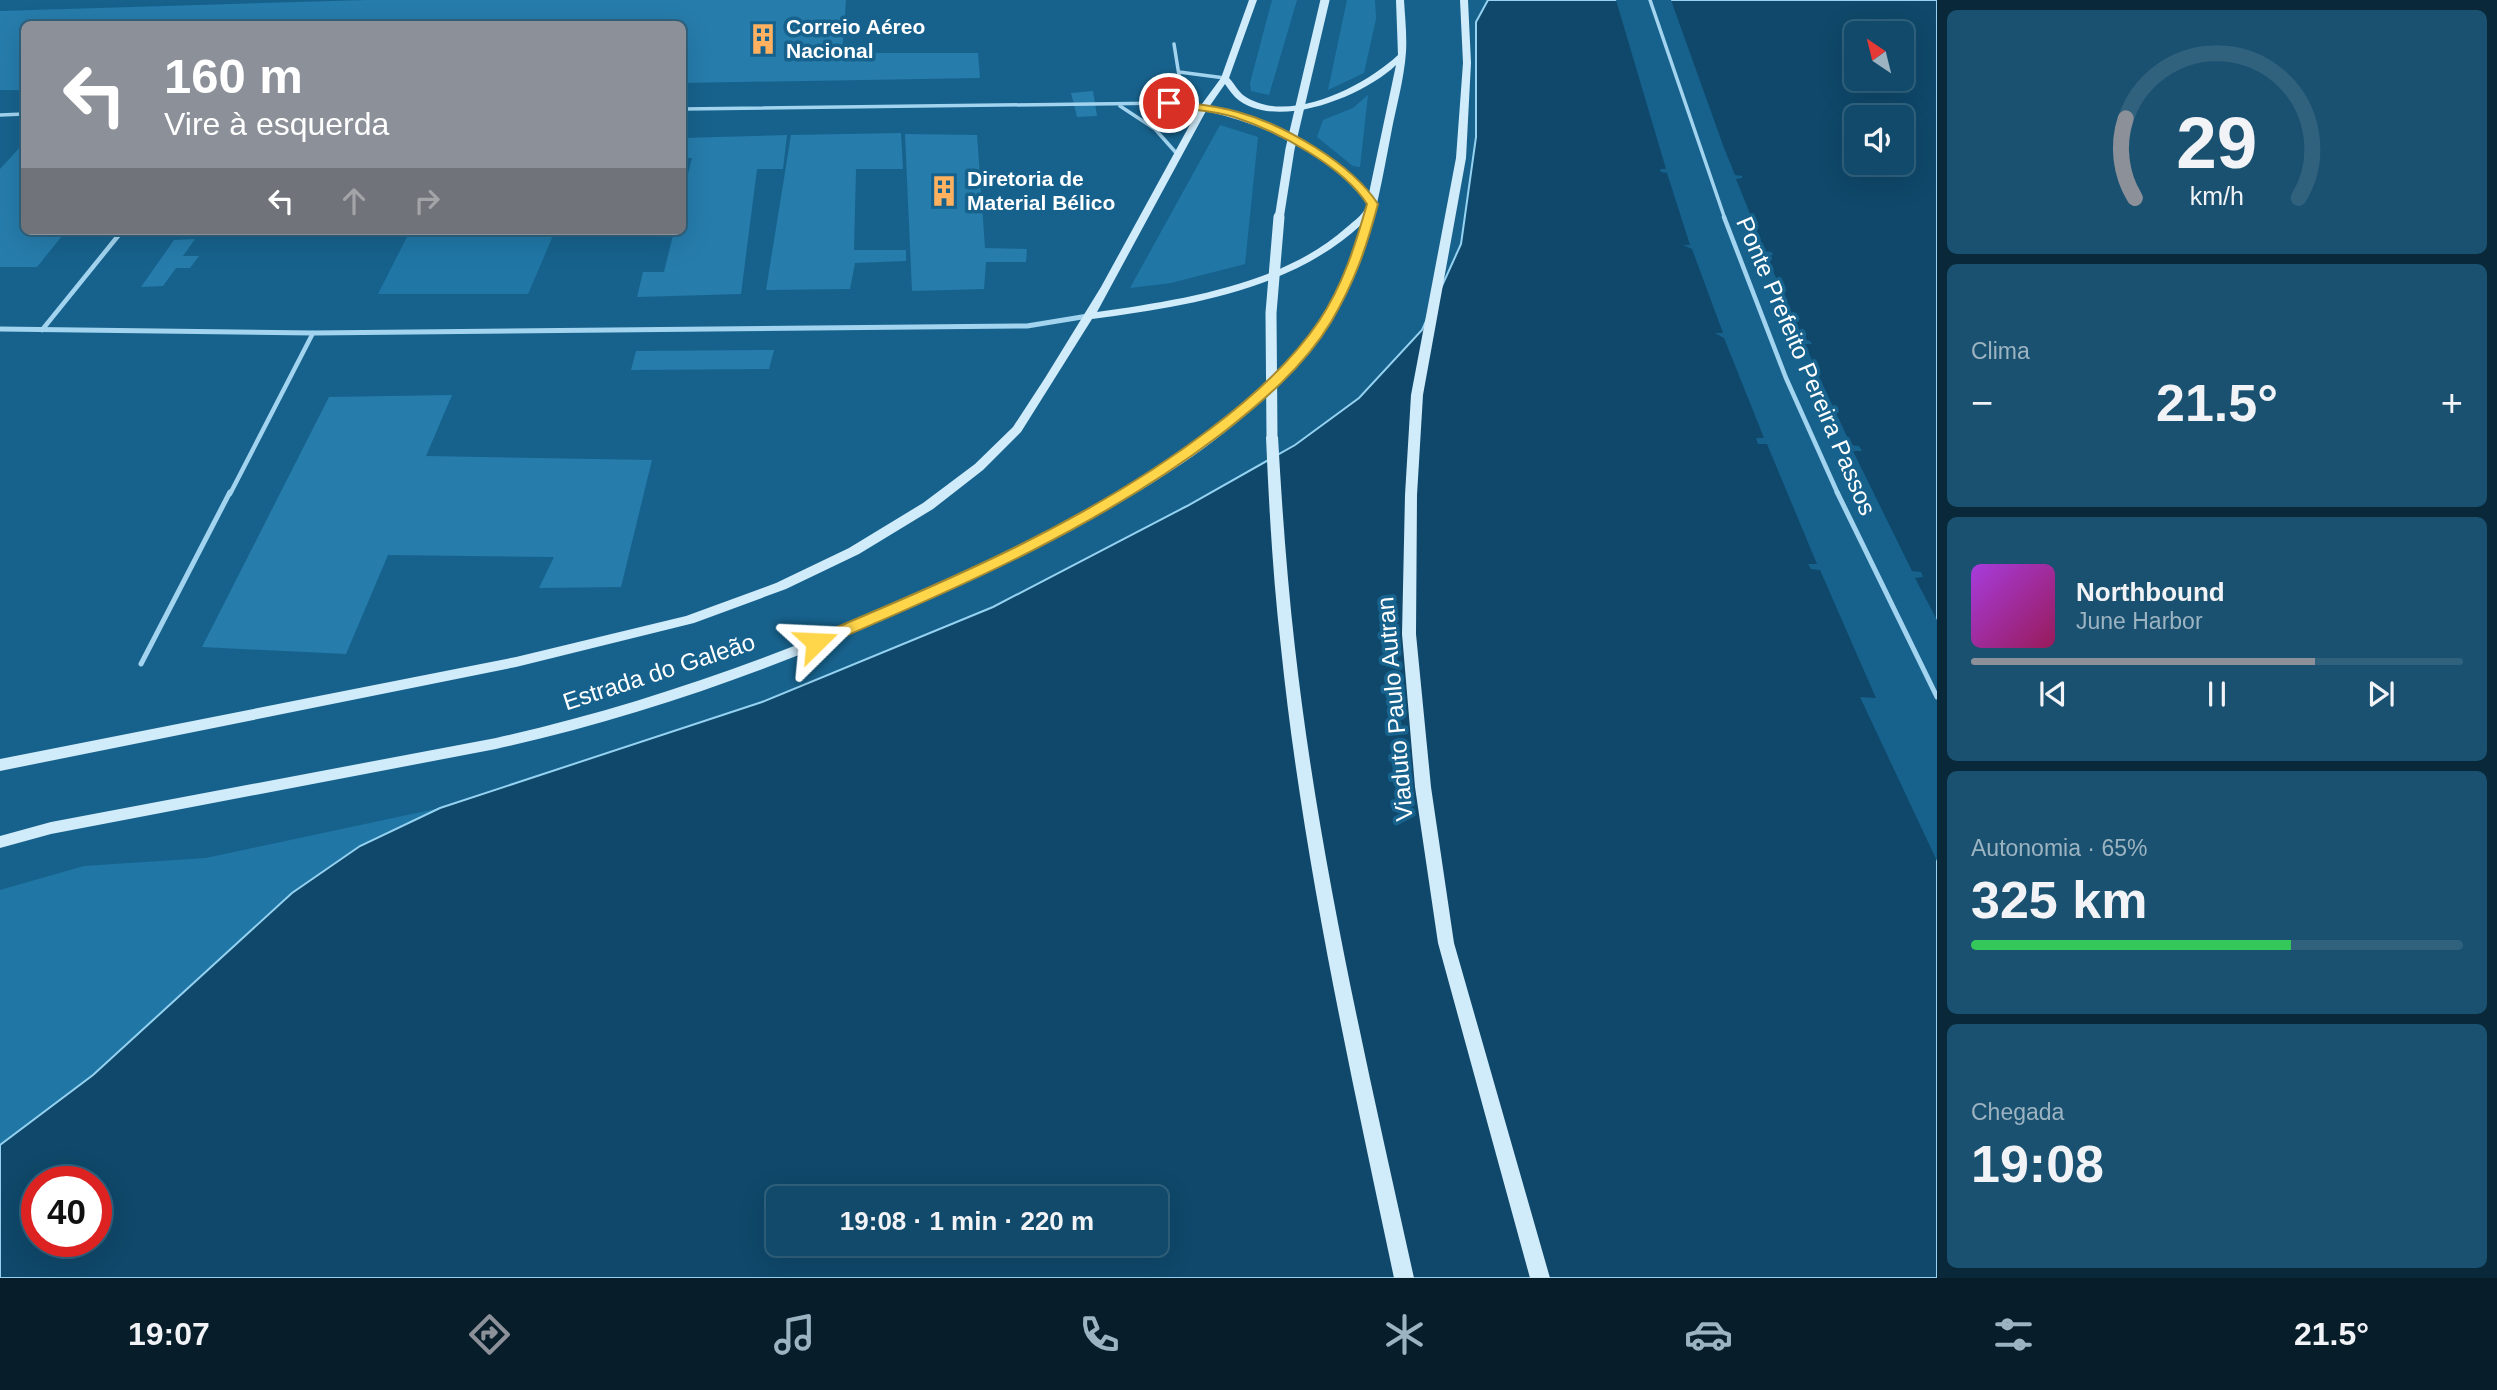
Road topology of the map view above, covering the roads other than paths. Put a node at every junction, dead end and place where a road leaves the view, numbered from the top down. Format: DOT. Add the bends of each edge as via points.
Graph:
graph roads {
  1 [pos="1253,0"];
  2 [pos="1325,0"];
  3 [pos="1400,0"];
  4 [pos="1464,0"];
  5 [pos="1650,0"];
  6 [pos="1174,44"];
  7 [pos="1402,55"];
  8 [pos="1179,72"];
  9 [pos="1225,78"];
  10 [pos="1169,103"];
  11 [pos="1120,106"];
  12 [pos="1203,108"];
  13 [pos="686,109"];
  14 [pos="21,114"];
  15 [pos="0,115"];
  16 [pos="1178,155"];
  17 [pos="1372,207"];
  18 [pos="118,235"];
  19 [pos="1087,316"];
  20 [pos="0,330"];
  21 [pos="42,330"];
  22 [pos="313,333"];
  23 [pos="141,664"];
  24 [pos="1937,697"];
  25 [pos="0,765"];
  26 [pos="0,842"];
  27 [pos="1404,1278"];
  28 [pos="1540,1278"];
  1 -- 9 [label="street, Estrada do Galeão"];
  2 -- 27 [label="street, bridge" via="1276,238 1271,314 1274,507 1306,782 1352,1039"];
  3 -- 7 [label="street, Estrada do Galeão"];
  4 -- 28 [label="street, Viaduto Paulo Autran" via="1467,63 1461,158 1417,395 1409,634 1423,787 1446,943"];
  5 -- 24 [label="lane, Ponte Prefeito Pereira Passos" via="1685,109 1768,332 1872,566"];
  6 -- 8 [label="lane"];
  7 -- 9 [label="street" via="1364,84 1302,108 1256,104 1235,92"];
  7 -- 17 [label="street, Estrada do Galeão"];
  8 -- 9 [label="lane"];
  8 -- 10 [label="lane" via="1181,88"];
  9 -- 12 [label="street, Estrada do Galeão"];
  10 -- 11 [label="lane"];
  10 -- 12 [label="lane"];
  11 -- 13 [label="lane"];
  11 -- 16 [label="lane" via="1155,129"];
  12 -- 16 [label="street, Estrada do Galeão"];
  12 -- 17 [label="street" via="1235,114 1283,135 1345,172 1362,188"];
  14 -- 15 [label="lane"];
  16 -- 19 [label="street, Estrada do Galeão"];
  17 -- 19 [label="street" via="1352,231 1329,246 1225,292 1179,304"];
  17 -- 26 [label="street, Estrada do Galeão" via="1355,267 1324,323 1246,408 1174,463 1079,521 960,582 722,678 547,731 51,828"];
  18 -- 21 [label="lane"];
  19 -- 22 [label="street" via="1027,326"];
  19 -- 25 [label="street, Estrada do Galeão" via="1017,429 979,467 928,506 854,551 781,586 689,620 555,653"];
  20 -- 21 [label="street"];
  21 -- 22 [label="street"];
  22 -- 23 [label="lane"];
}
